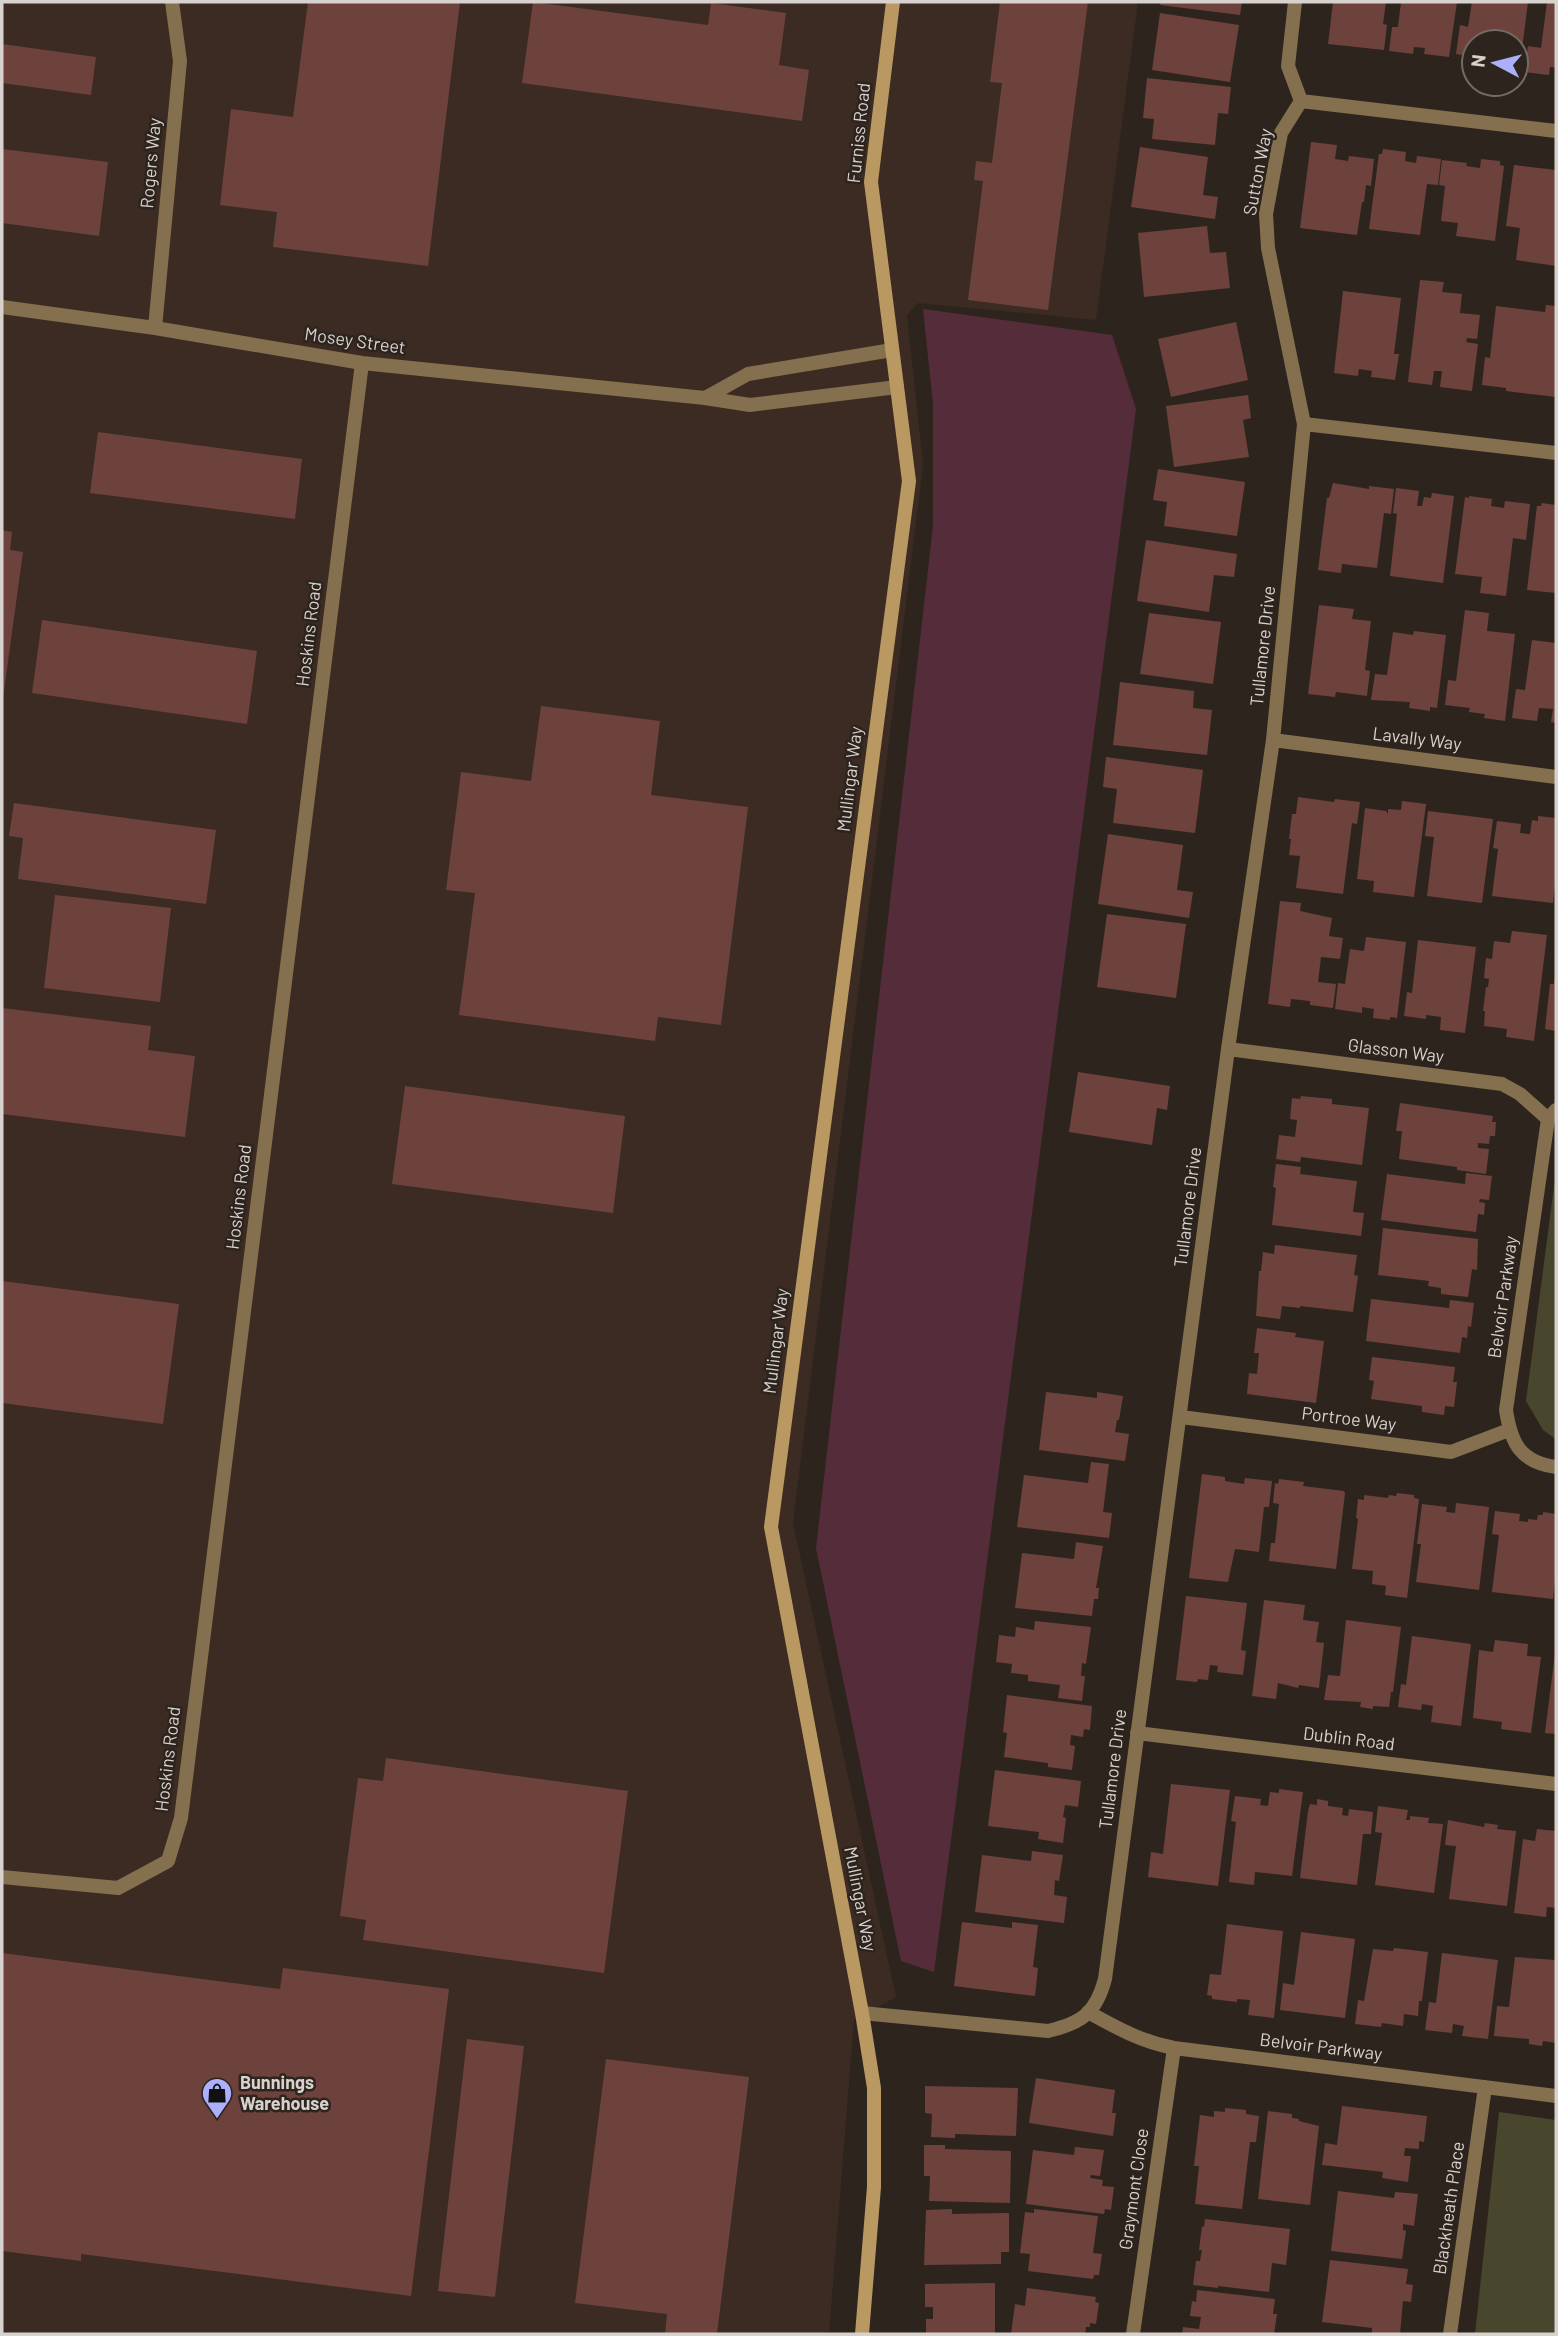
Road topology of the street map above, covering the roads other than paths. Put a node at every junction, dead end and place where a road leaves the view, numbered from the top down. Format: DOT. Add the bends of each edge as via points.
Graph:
graph roads {
  1 [pos="172,2"];
  2 [pos="893,2"];
  3 [pos="1296,2"];
  4 [pos="1301,101"];
  5 [pos="1556,131"];
  6 [pos="2,307"];
  7 [pos="155,328"];
  8 [pos="892,351"];
  9 [pos="362,363"];
  10 [pos="897,387"];
  11 [pos="705,398"];
  12 [pos="1304,424"];
  13 [pos="1556,453"];
  14 [pos="1273,740"];
  15 [pos="1556,777"];
  16 [pos="1228,1049"];
  17 [pos="1552,1114"];
  18 [pos="1181,1417"];
  19 [pos="1509,1430"];
  20 [pos="1556,1467"];
  21 [pos="1138,1733"];
  22 [pos="1556,1784"];
  23 [pos="2,1877"];
  24 [pos="1088,2011"];
  25 [pos="862,2013"];
  26 [pos="1174,2048"];
  27 [pos="1485,2087"];
  28 [pos="1556,2096"];
  29 [pos="862,2334"];
  30 [pos="1133,2334"];
  31 [pos="1450,2334"];
  1 -- 7 [label="street, Rogers Way" via="180,61"];
  2 -- 8 [label="street, Furniss Road" via="871,182"];
  3 -- 4 [label="street" via="1287,66"];
  4 -- 5 [label="street"];
  4 -- 12 [label="street, Sutton Way" via="1281,133 1266,215 1268,248"];
  6 -- 7 [label="street, Mosey Street"];
  7 -- 9 [label="street, Mosey Street"];
  8 -- 10 [label="street, Mullingar Way"];
  8 -- 11 [label="street" via="748,374"];
  9 -- 11 [label="street, Mosey Street"];
  9 -- 23 [label="street, Hoskins Road" via="181,1818 168,1861 118,1888"];
  10 -- 11 [label="street, Mosey Street" via="750,405"];
  10 -- 25 [label="street, Mullingar Way" via="909,481 771,1527"];
  12 -- 13 [label="street"];
  12 -- 14 [label="street, Tullamore Drive"];
  14 -- 15 [label="street, Lavally Way"];
  14 -- 16 [label="street, Tullamore Drive"];
  16 -- 17 [label="street, Glasson Way" via="1502,1084"];
  16 -- 18 [label="street, Tullamore Drive"];
  17 -- 19 [label="street, Belvoir Parkway" via="1506,1409"];
  18 -- 19 [label="street, Portroe Way" via="1451,1452"];
  18 -- 21 [label="street, Tullamore Drive"];
  19 -- 20 [label="street" via="1532,1461"];
  21 -- 22 [label="street, Dublin Road"];
  21 -- 24 [label="street, Tullamore Drive" via="1105,1979 1101,1996"];
  24 -- 25 [label="street" via="1072,2025 1048,2031"];
  24 -- 26 [label="street, Belvoir Parkway" via="1131,2036"];
  25 -- 29 [label="street, Mullingar Way" via="874,2088 874,2175"];
  26 -- 27 [label="street, Belvoir Parkway"];
  26 -- 30 [label="street, Graymont Close"];
  27 -- 28 [label="street, Belvoir Parkway"];
  27 -- 31 [label="street, Blackheath Place"];
}
